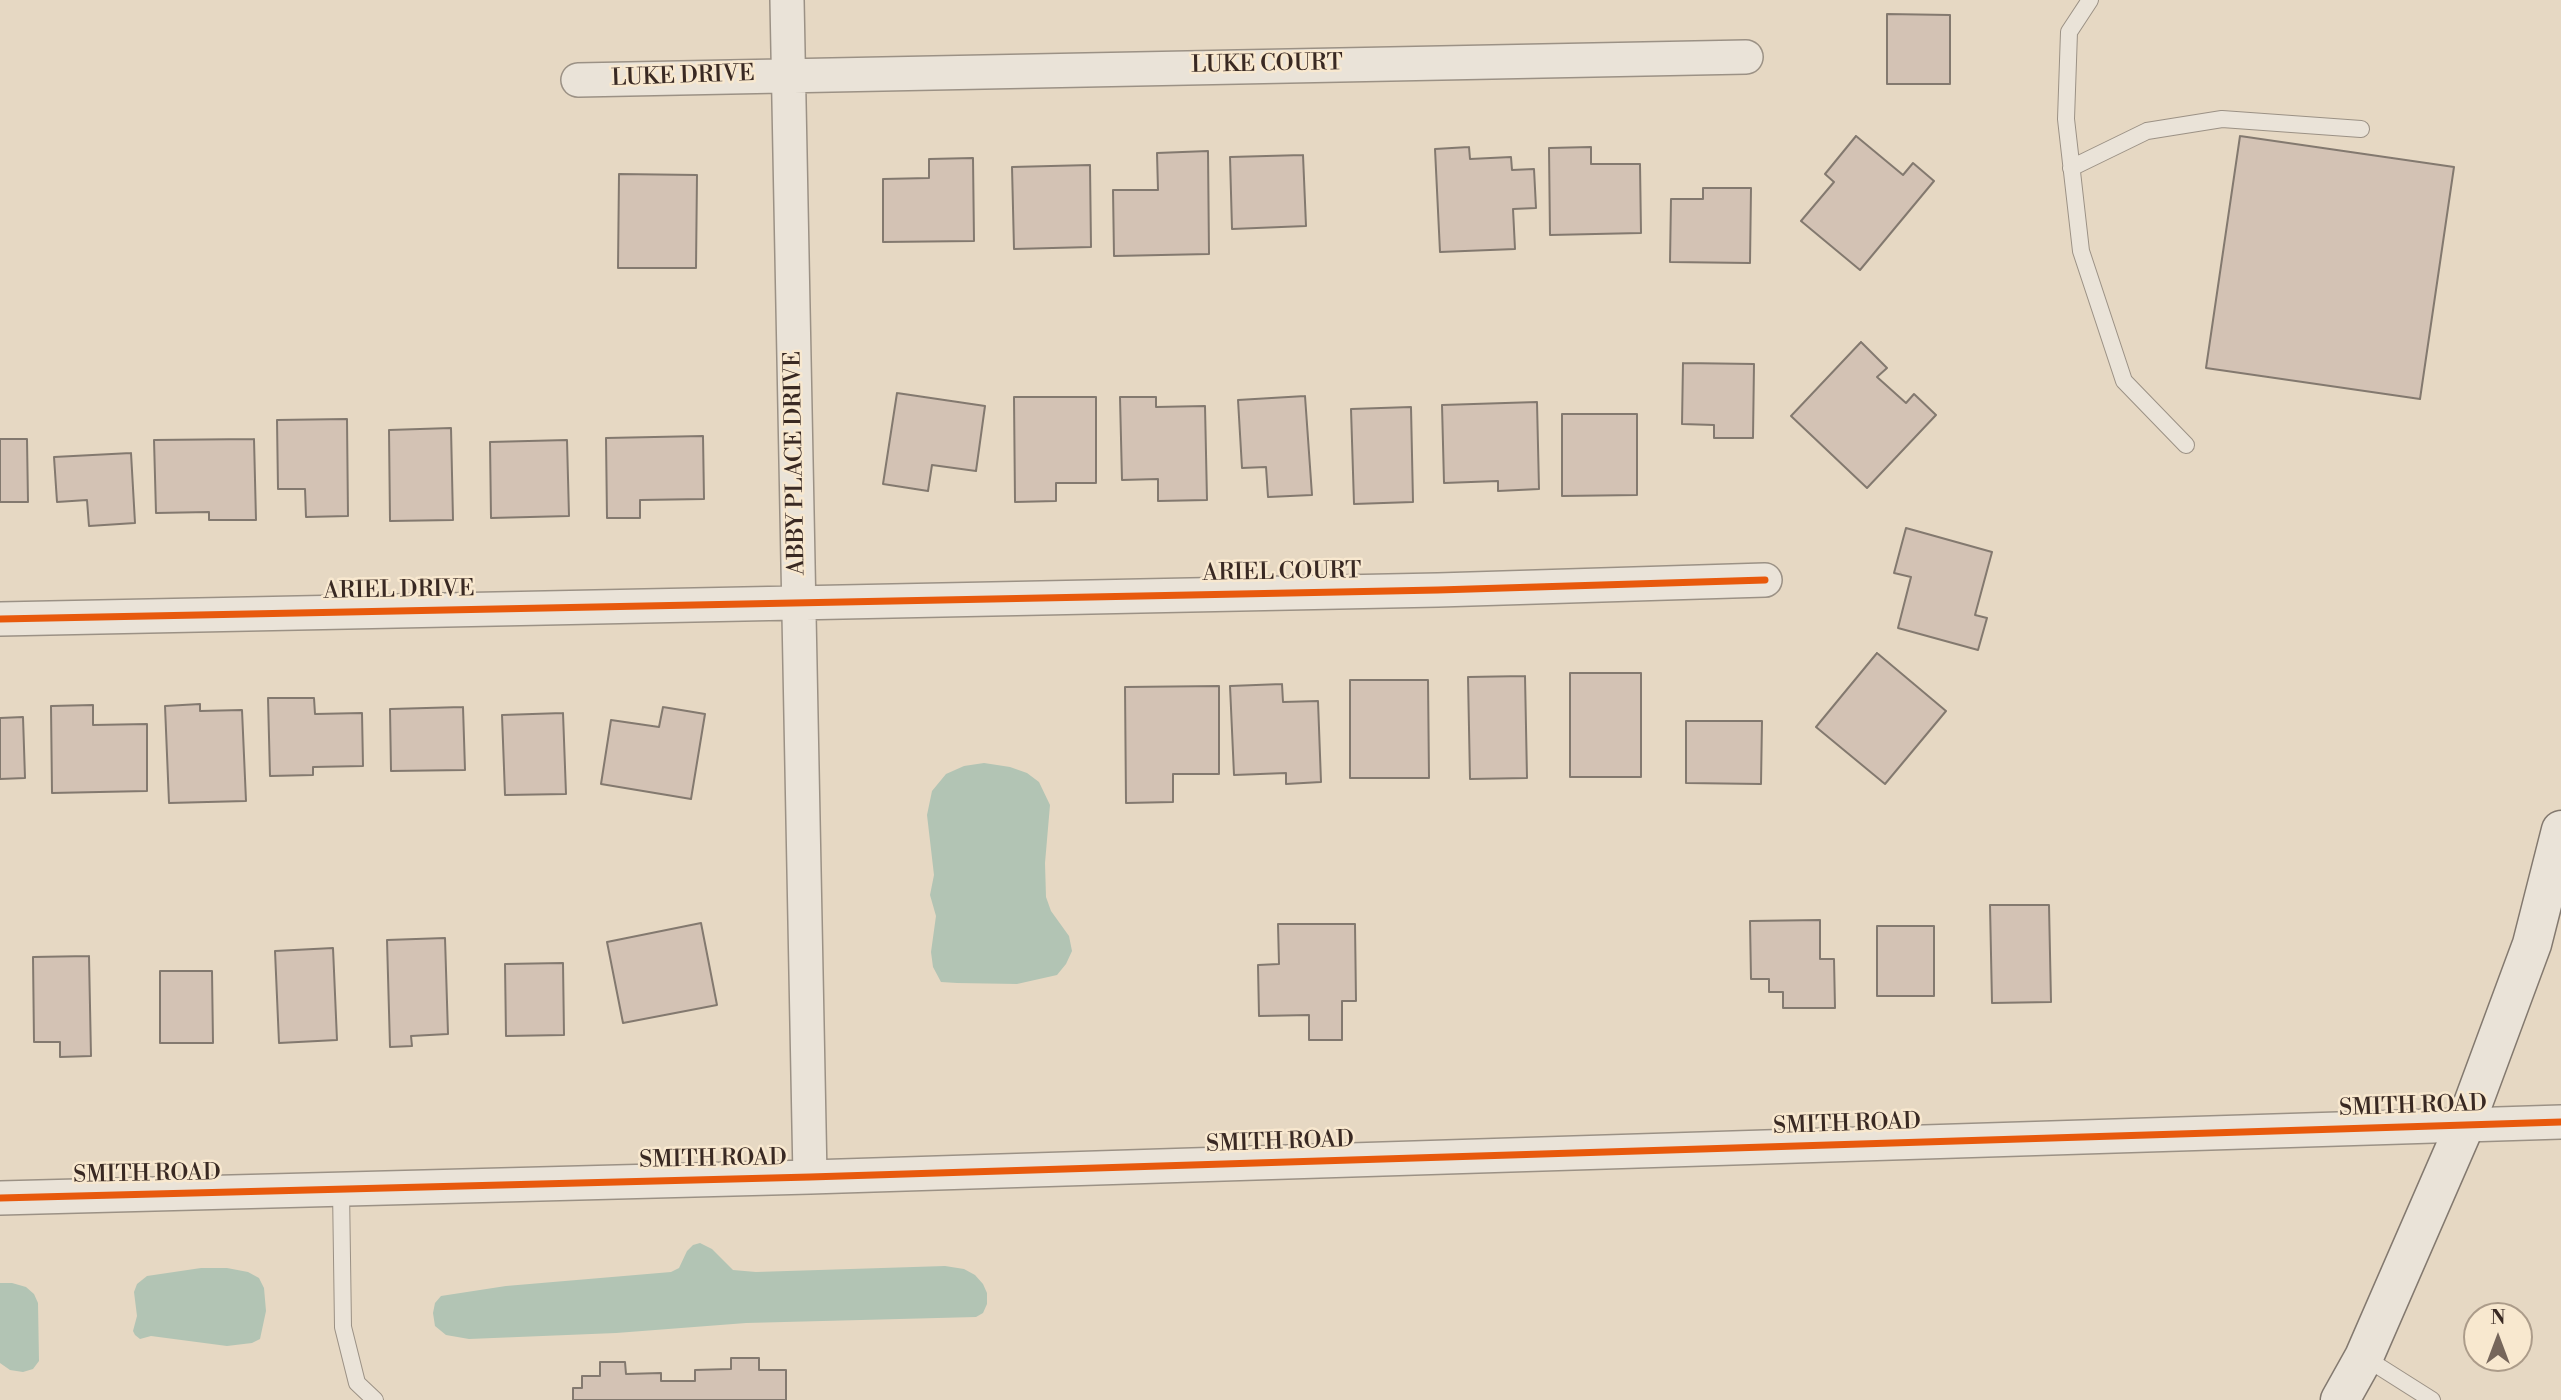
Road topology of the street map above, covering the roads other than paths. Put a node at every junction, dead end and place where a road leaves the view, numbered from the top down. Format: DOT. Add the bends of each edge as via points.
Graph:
graph roads {
  1 [pos="787,0"];
  2 [pos="2090,0"];
  3 [pos="1746,57"];
  4 [pos="788,74"];
  5 [pos="578,80"];
  6 [pos="2361,129"];
  7 [pos="2071,168"];
  8 [pos="2186,445"];
  9 [pos="1765,580"];
  10 [pos="799,602"];
  11 [pos="0,619"];
  12 [pos="2561,830"];
  13 [pos="2561,1122"];
  14 [pos="2465,1125"];
  15 [pos="810,1177"];
  16 [pos="341,1189"];
  17 [pos="0,1198"];
  18 [pos="2364,1357"];
  19 [pos="375,1400"];
  20 [pos="2340,1400"];
  21 [pos="2432,1400"];
  1 -- 4 [label="street, ABBY PLACE DRIVE"];
  2 -- 7 [label="lane" via="2069,32 2066,119"];
  3 -- 4 [label="street, LUKE COURT"];
  4 -- 5 [label="street, LUKE DRIVE"];
  4 -- 10 [label="street, ABBY PLACE DRIVE"];
  6 -- 7 [label="lane" via="2222,119 2147,131"];
  7 -- 8 [label="lane" via="2081,251 2124,381"];
  9 -- 10 [label="street, ARIEL COURT"];
  10 -- 11 [label="street, ARIEL DRIVE"];
  10 -- 15 [label="street, ABBY PLACE DRIVE"];
  12 -- 14 [label="main road" via="2532,944"];
  13 -- 14 [label="street, SMITH ROAD"];
  14 -- 15 [label="street, SMITH ROAD"];
  14 -- 18 [label="main road"];
  15 -- 16 [label="street, SMITH ROAD"];
  16 -- 17 [label="street, SMITH ROAD"];
  16 -- 19 [label="lane" via="343,1327 357,1383"];
  18 -- 20 [label="main road"];
  18 -- 21 [label="lane"];
}
